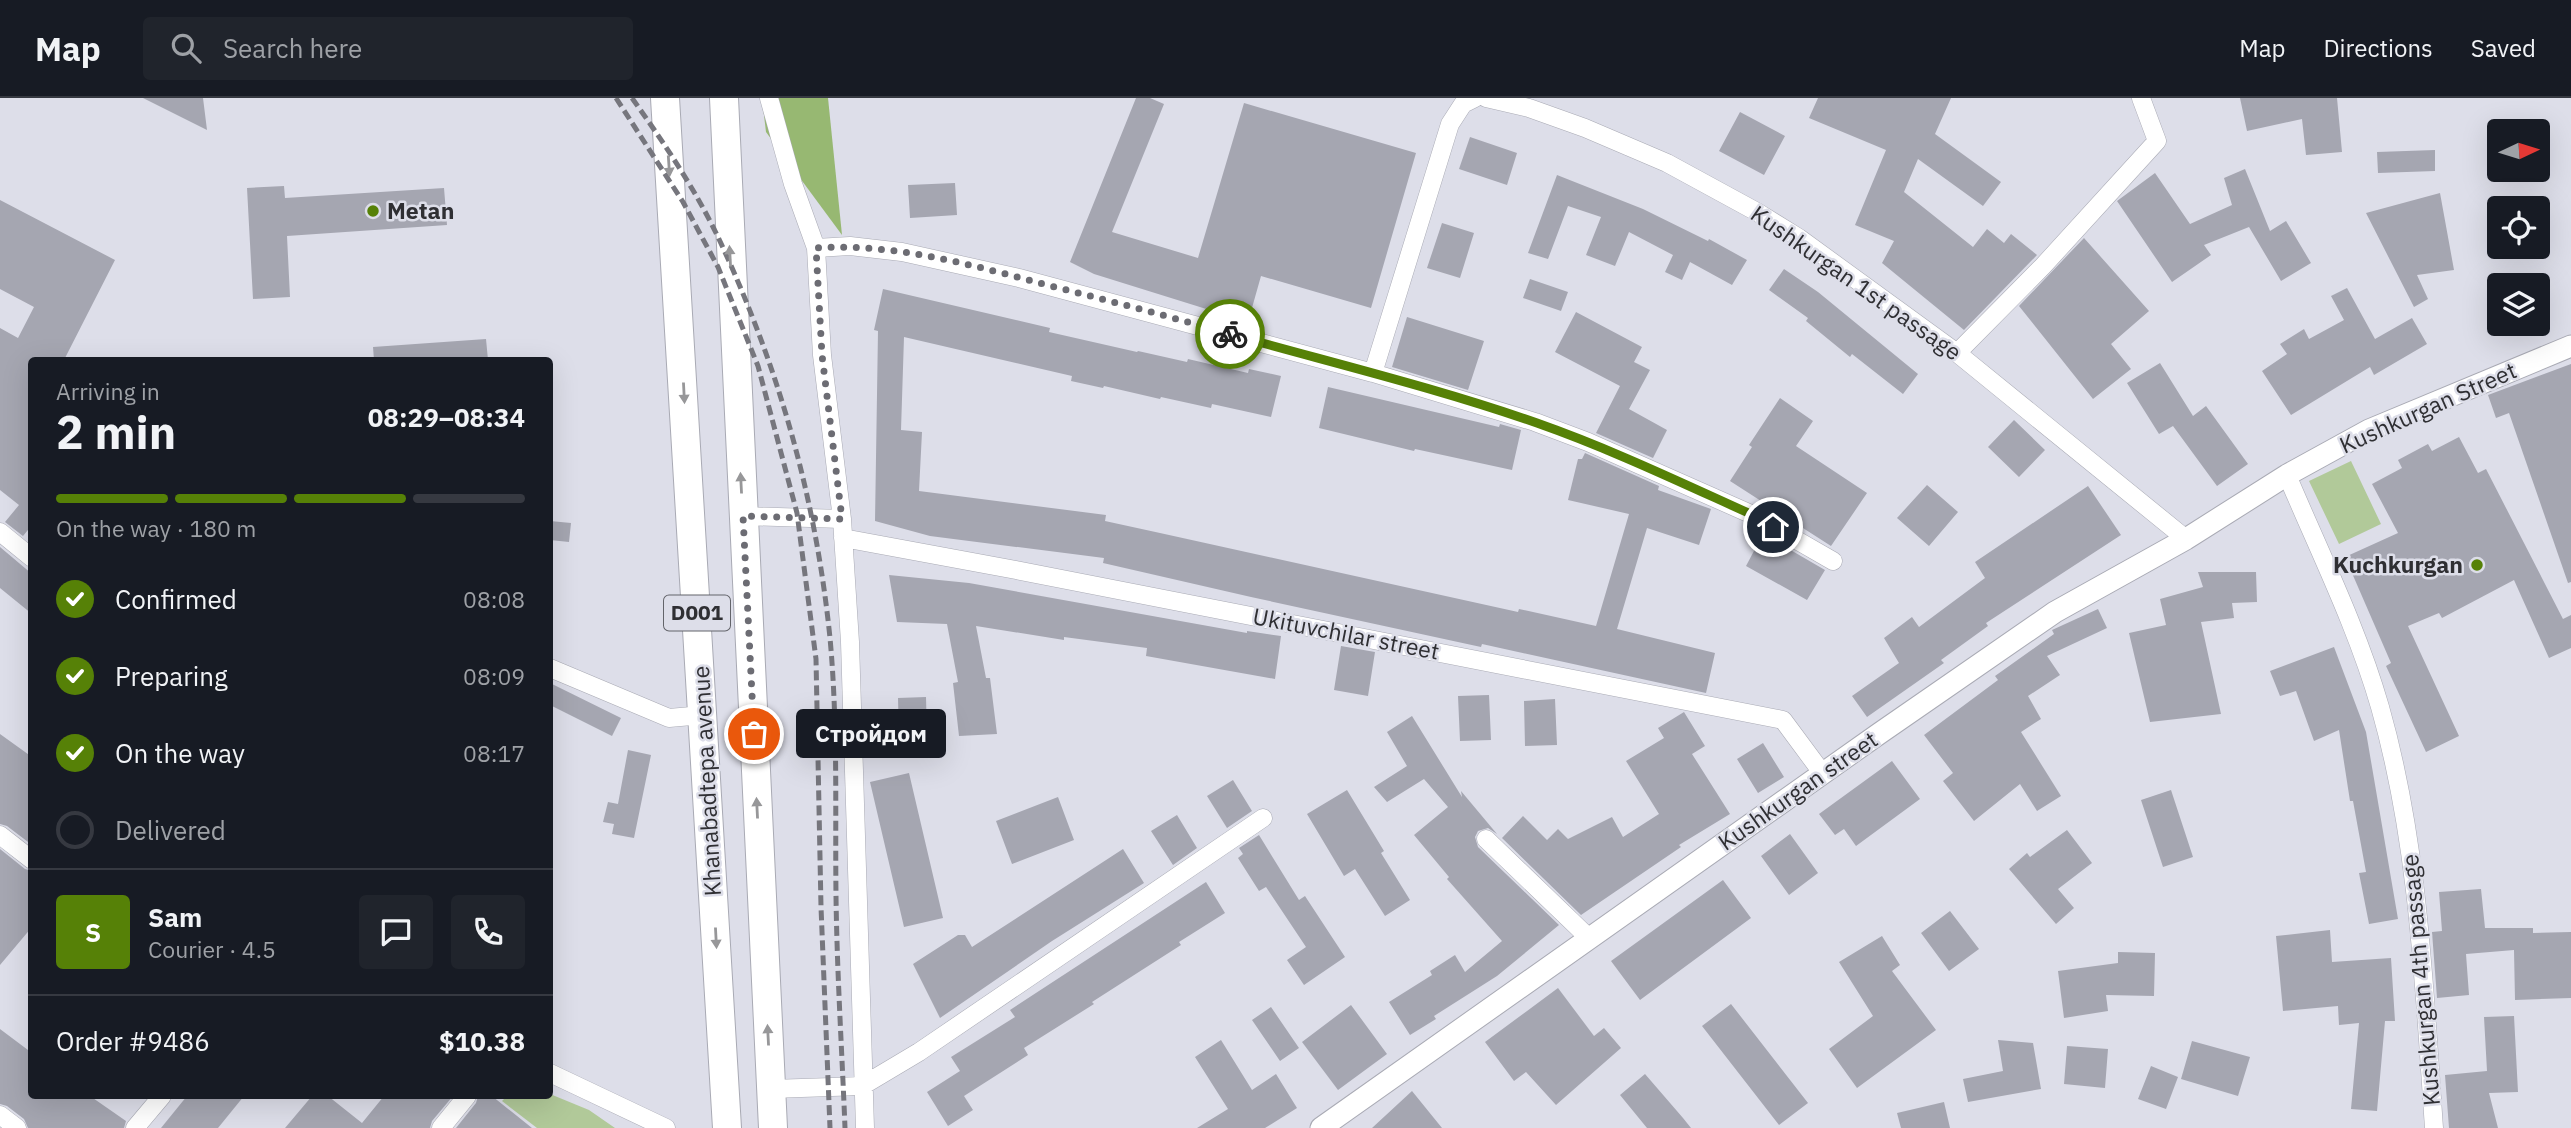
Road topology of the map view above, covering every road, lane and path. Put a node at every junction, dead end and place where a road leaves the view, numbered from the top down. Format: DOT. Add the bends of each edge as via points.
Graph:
graph roads {
  1 [pos="665,98"];
  2 [pos="724,98"];
  3 [pos="769,98"];
  4 [pos="1475,98"];
  5 [pos="1486,98"];
  6 [pos="2141,98"];
  7 [pos="816,248"];
  8 [pos="2571,346"];
  9 [pos="1957,353"];
  10 [pos="1373,373"];
  11 [pos="2287,475"];
  12 [pos="743,516"];
  13 [pos="842,519"];
  14 [pos="0,532"];
  15 [pos="843,538"];
  16 [pos="2186,539"];
  17 [pos="28,555"];
  18 [pos="1833,561"];
  19 [pos="553,669"];
  20 [pos="703,715"];
  21 [pos="1823,774"];
  22 [pos="1263,818"];
  23 [pos="0,835"];
  24 [pos="1486,839"];
  25 [pos="28,856"];
  26 [pos="1589,938"];
  27 [pos="553,1074"];
  28 [pos="862,1086"];
  29 [pos="771,1089"];
  30 [pos="159,1099"];
  31 [pos="465,1099"];
  32 [pos="0,1115"];
  33 [pos="17,1128"];
  34 [pos="135,1128"];
  35 [pos="441,1128"];
  36 [pos="666,1128"];
  37 [pos="727,1128"];
  38 [pos="773,1128"];
  39 [pos="865,1128"];
  40 [pos="1321,1128"];
  41 [pos="2434,1128"];
  1 -- 20 [label="highway, Khanabadtepa avenue / D001, one-way"];
  12 -- 2 [label="highway, D001, one-way"];
  3 -- 7 [label="street"];
  4 -- 10 [label="street" via="1462,104 1450,124"];
  5 -- 9 [label="street, Kushkurgan 1st passage" via="1586,128 1713,187 1799,239"];
  6 -- 9 [label="street" via="2157,142"];
  7 -- 10 [label="street" via="850,246 902,252 1019,278"];
  7 -- 13 [label="street" via="822,355"];
  8 -- 11 [label="street, Kushkurgan Street" via="2369,430"];
  9 -- 16 [label="street, Kushkurgan 1st passage"];
  10 -- 18 [label="street" via="1588,442 1753,515"];
  11 -- 16 [label="street, Kushkurgan street"];
  11 -- 41 [label="street, Kushkurgan 4th passage" via="2366,663 2390,748 2418,900"];
  12 -- 13 [label="street"];
  29 -- 12 [label="highway, D001, one-way"];
  13 -- 15 [label="street"];
  14 -- 17 [label="street"];
  15 -- 21 [label="street, Ukituvchilar street" via="1783,720"];
  15 -- 28 [label="street"];
  16 -- 21 [label="street, Kushkurgan street" via="2055,612"];
  19 -- 20 [label="street" via="669,718"];
  20 -- 37 [label="highway, Khanabadtepa avenue / D001, one-way"];
  21 -- 26 [label="street, Kushkurgan street"];
  22 -- 28 [label="street"];
  23 -- 25 [label="street"];
  24 -- 26 [label="street"];
  26 -- 40 [label="street, Kushkurgan street"];
  27 -- 36 [label="street"];
  28 -- 29 [label="street"];
  28 -- 39 [label="street"];
  29 -- 38 [label="highway, D001"];
  30 -- 34 [label="street"];
  31 -- 35 [label="street"];
  32 -- 33 [label="street"];
}
